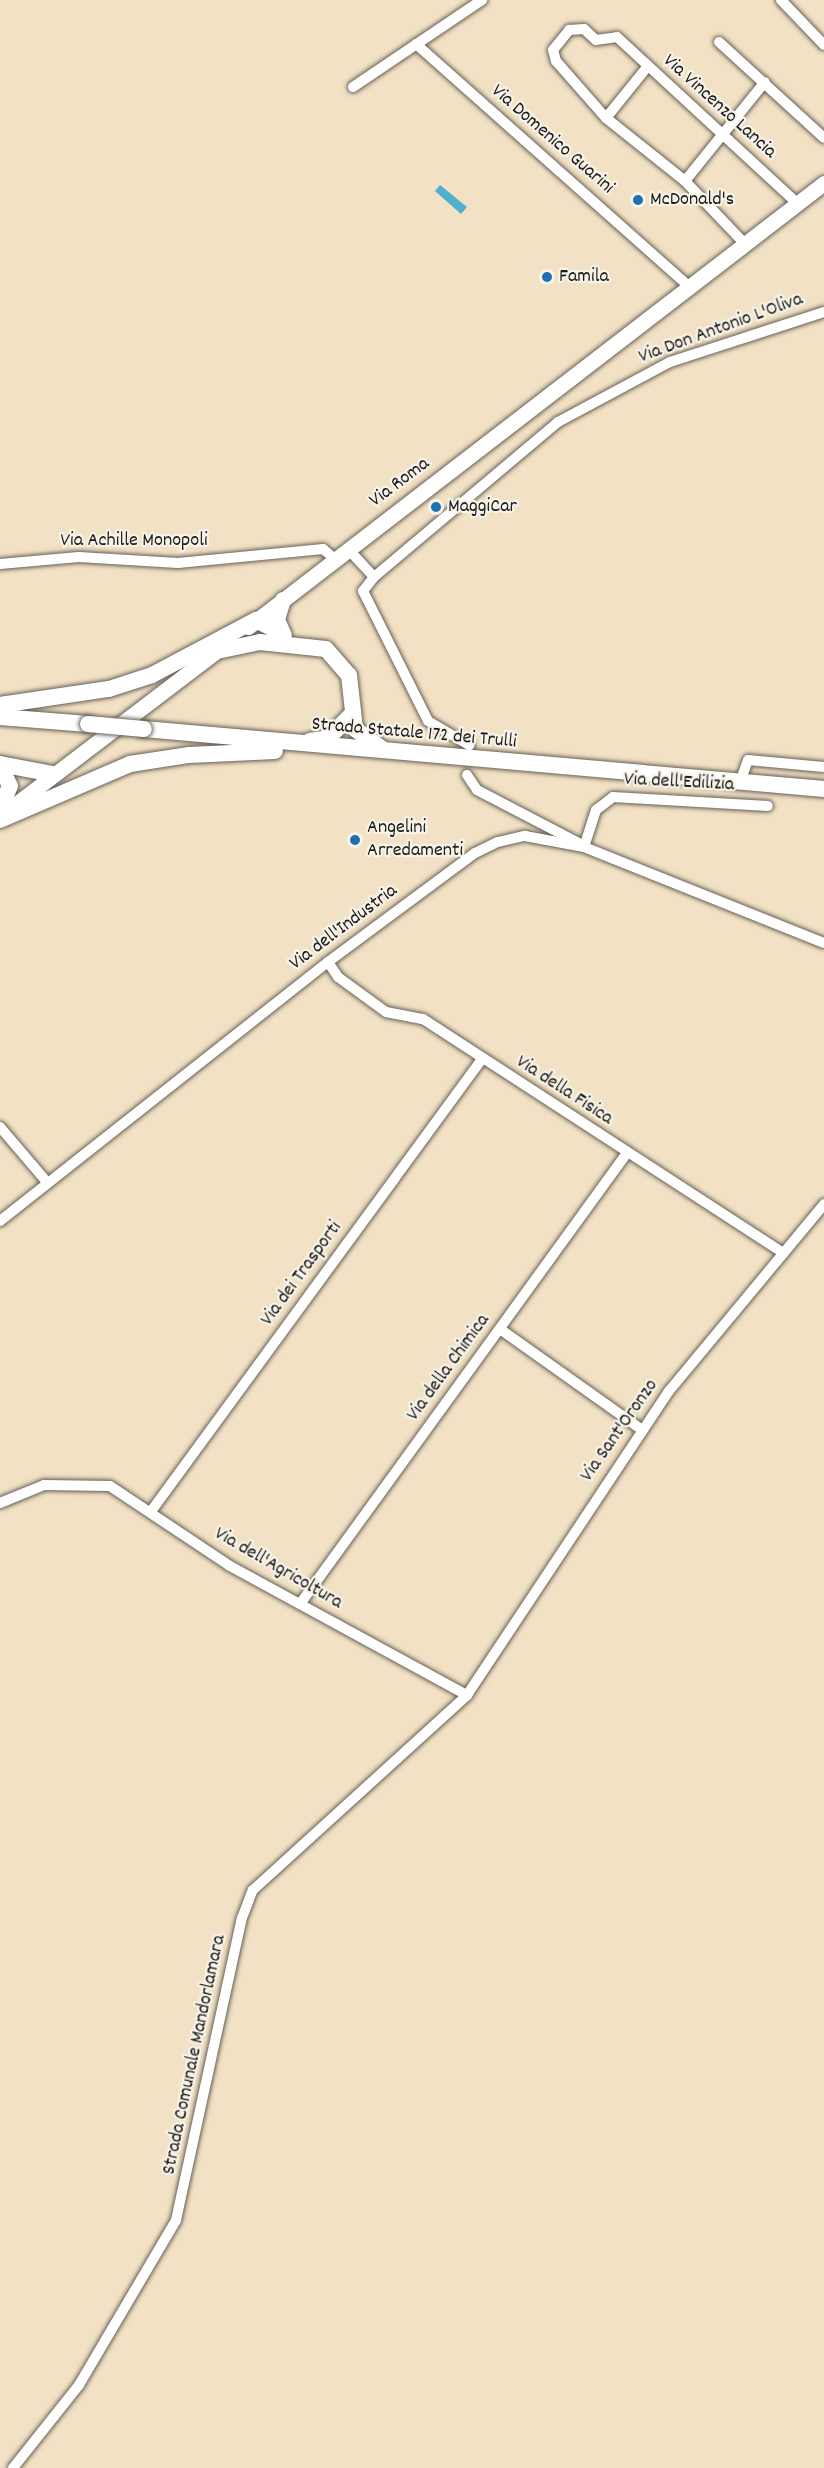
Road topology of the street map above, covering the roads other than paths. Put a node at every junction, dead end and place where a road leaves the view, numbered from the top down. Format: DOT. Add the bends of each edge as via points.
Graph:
graph roads {
  1 [pos="482,0"];
  2 [pos="781,0"];
  3 [pos="719,42"];
  4 [pos="416,44"];
  5 [pos="824,45"];
  6 [pos="648,66"];
  7 [pos="765,82"];
  8 [pos="353,87"];
  9 [pos="606,118"];
  10 [pos="722,134"];
  11 [pos="824,138"];
  12 [pos="686,181"];
  13 [pos="824,183"];
  14 [pos="797,203"];
  15 [pos="745,244"];
  16 [pos="690,287"];
  17 [pos="824,312"];
  18 [pos="348,549"];
  19 [pos="335,559"];
  20 [pos="0,564"];
  21 [pos="374,577"];
  22 [pos="283,600"];
  23 [pos="256,620"];
  24 [pos="286,638"];
  25 [pos="217,651"];
  26 [pos="0,705"];
  27 [pos="350,716"];
  28 [pos="0,717"];
  29 [pos="284,744"];
  30 [pos="469,746"];
  31 [pos="348,750"];
  32 [pos="393,754"];
  33 [pos="0,764"];
  34 [pos="824,767"];
  35 [pos="53,774"];
  36 [pos="467,775"];
  37 [pos="740,782"];
  38 [pos="824,789"];
  39 [pos="768,806"];
  40 [pos="0,807"];
  41 [pos="0,816"];
  42 [pos="532,816"];
  43 [pos="0,820"];
  44 [pos="525,836"];
  45 [pos="584,847"];
  46 [pos="824,943"];
  47 [pos="328,962"];
  48 [pos="482,1059"];
  49 [pos="0,1127"];
  50 [pos="627,1153"];
  51 [pos="46,1181"];
  52 [pos="824,1203"];
  53 [pos="0,1221"];
  54 [pos="783,1253"];
  55 [pos="500,1329"];
  56 [pos="642,1430"];
  57 [pos="0,1503"];
  58 [pos="152,1510"];
  59 [pos="300,1604"];
  60 [pos="467,1695"];
  61 [pos="13,2468"];
  1 -- 4 [label="street"];
  2 -- 5 [label="street"];
  3 -- 7 [label="street"];
  4 -- 8 [label="street"];
  4 -- 16 [label="street, Via Domenico Guarini"];
  6 -- 9 [label="street"];
  6 -- 9 [label="street, Via Vincenzo Lancia" via="616,38 596,40 575,28 553,50 556,61"];
  6 -- 10 [label="street, Via Vincenzo Lancia"];
  7 -- 10 [label="street"];
  7 -- 11 [label="street"];
  9 -- 12 [label="street"];
  10 -- 12 [label="street"];
  10 -- 14 [label="street, Via Vincenzo Lancia"];
  12 -- 15 [label="street"];
  13 -- 14 [label="street, Via Roma"];
  14 -- 15 [label="street, Via Roma"];
  15 -- 16 [label="street, Via Roma"];
  16 -- 18 [label="street, Via Roma"];
  17 -- 21 [label="street, Via Don Antonio L'Oliva" via="670,362 558,422"];
  18 -- 19 [label="street, Via Roma"];
  18 -- 21 [label="street"];
  19 -- 20 [label="street, Via Achille Monopoli" via="323,549 178,563 79,557"];
  19 -- 22 [label="street, Via Roma"];
  21 -- 30 [label="street" via="363,591 428,721"];
  22 -- 23 [label="street, Via Roma"];
  22 -- 24 [label="main road" via="277,620"];
  23 -- 24 [label="main road"];
  23 -- 25 [label="street, Via Roma"];
  23 -- 26 [label="main road" via="152,675 109,689"];
  24 -- 25 [label="main road" via="243,643"];
  24 -- 27 [label="main road" via="315,644 340,659 349,675"];
  25 -- 35 [label="street, Via Roma"];
  27 -- 29 [label="main road" via="328,738"];
  27 -- 32 [label="main road" via="365,741"];
  28 -- 29 [label="main road, Strada Statale 172 dei Trulli, bridge"];
  29 -- 31 [label="main road, Strada Statale 172 dei Trulli"];
  31 -- 32 [label="main road, Strada Statale 172 dei Trulli"];
  31 -- 43 [label="main road" via="189,755 130,765"];
  32 -- 37 [label="main road, Strada Statale 172 dei Trulli"];
  33 -- 35 [label="main road"];
  33 -- 40 [label="main road" via="10,786"];
  34 -- 37 [label="street" via="748,760"];
  35 -- 41 [label="street, Via Roma"];
  36 -- 42 [label="street" via="477,790"];
  37 -- 38 [label="main road, Strada Statale 172 dei Trulli"];
  39 -- 45 [label="street, Via dell'Edilizia" via="613,797 596,810"];
  42 -- 44 [label="street"];
  42 -- 45 [label="street"];
  44 -- 45 [label="street, Via dell'Industria"];
  44 -- 47 [label="street, Via dell'Industria" via="475,853"];
  45 -- 46 [label="street, Via dell'Industria"];
  47 -- 48 [label="street, Via della Fisica" via="338,977 386,1012 423,1019"];
  47 -- 51 [label="street, Via dell'Industria"];
  48 -- 50 [label="street, Via della Fisica"];
  48 -- 58 [label="street, Via dei Trasporti"];
  49 -- 51 [label="street"];
  50 -- 54 [label="street, Via della Fisica"];
  50 -- 55 [label="street, Via della Chimica"];
  51 -- 53 [label="street, Via dell'Industria"];
  52 -- 54 [label="street, Via Sant'Oronzo"];
  54 -- 56 [label="street, Via Sant'Oronzo"];
  55 -- 56 [label="street"];
  55 -- 59 [label="street, Via della Chimica"];
  56 -- 60 [label="street, Via Sant'Oronzo"];
  57 -- 58 [label="street, Via dell'Agricoltura" via="44,1485 110,1486"];
  58 -- 59 [label="street, Via dell'Agricoltura" via="230,1566"];
  59 -- 60 [label="street, Via dell'Agricoltura"];
  60 -- 61 [label="street, Strada Comunale Mandorlamara" via="253,1890 242,1918 176,2220 79,2385"];
}
